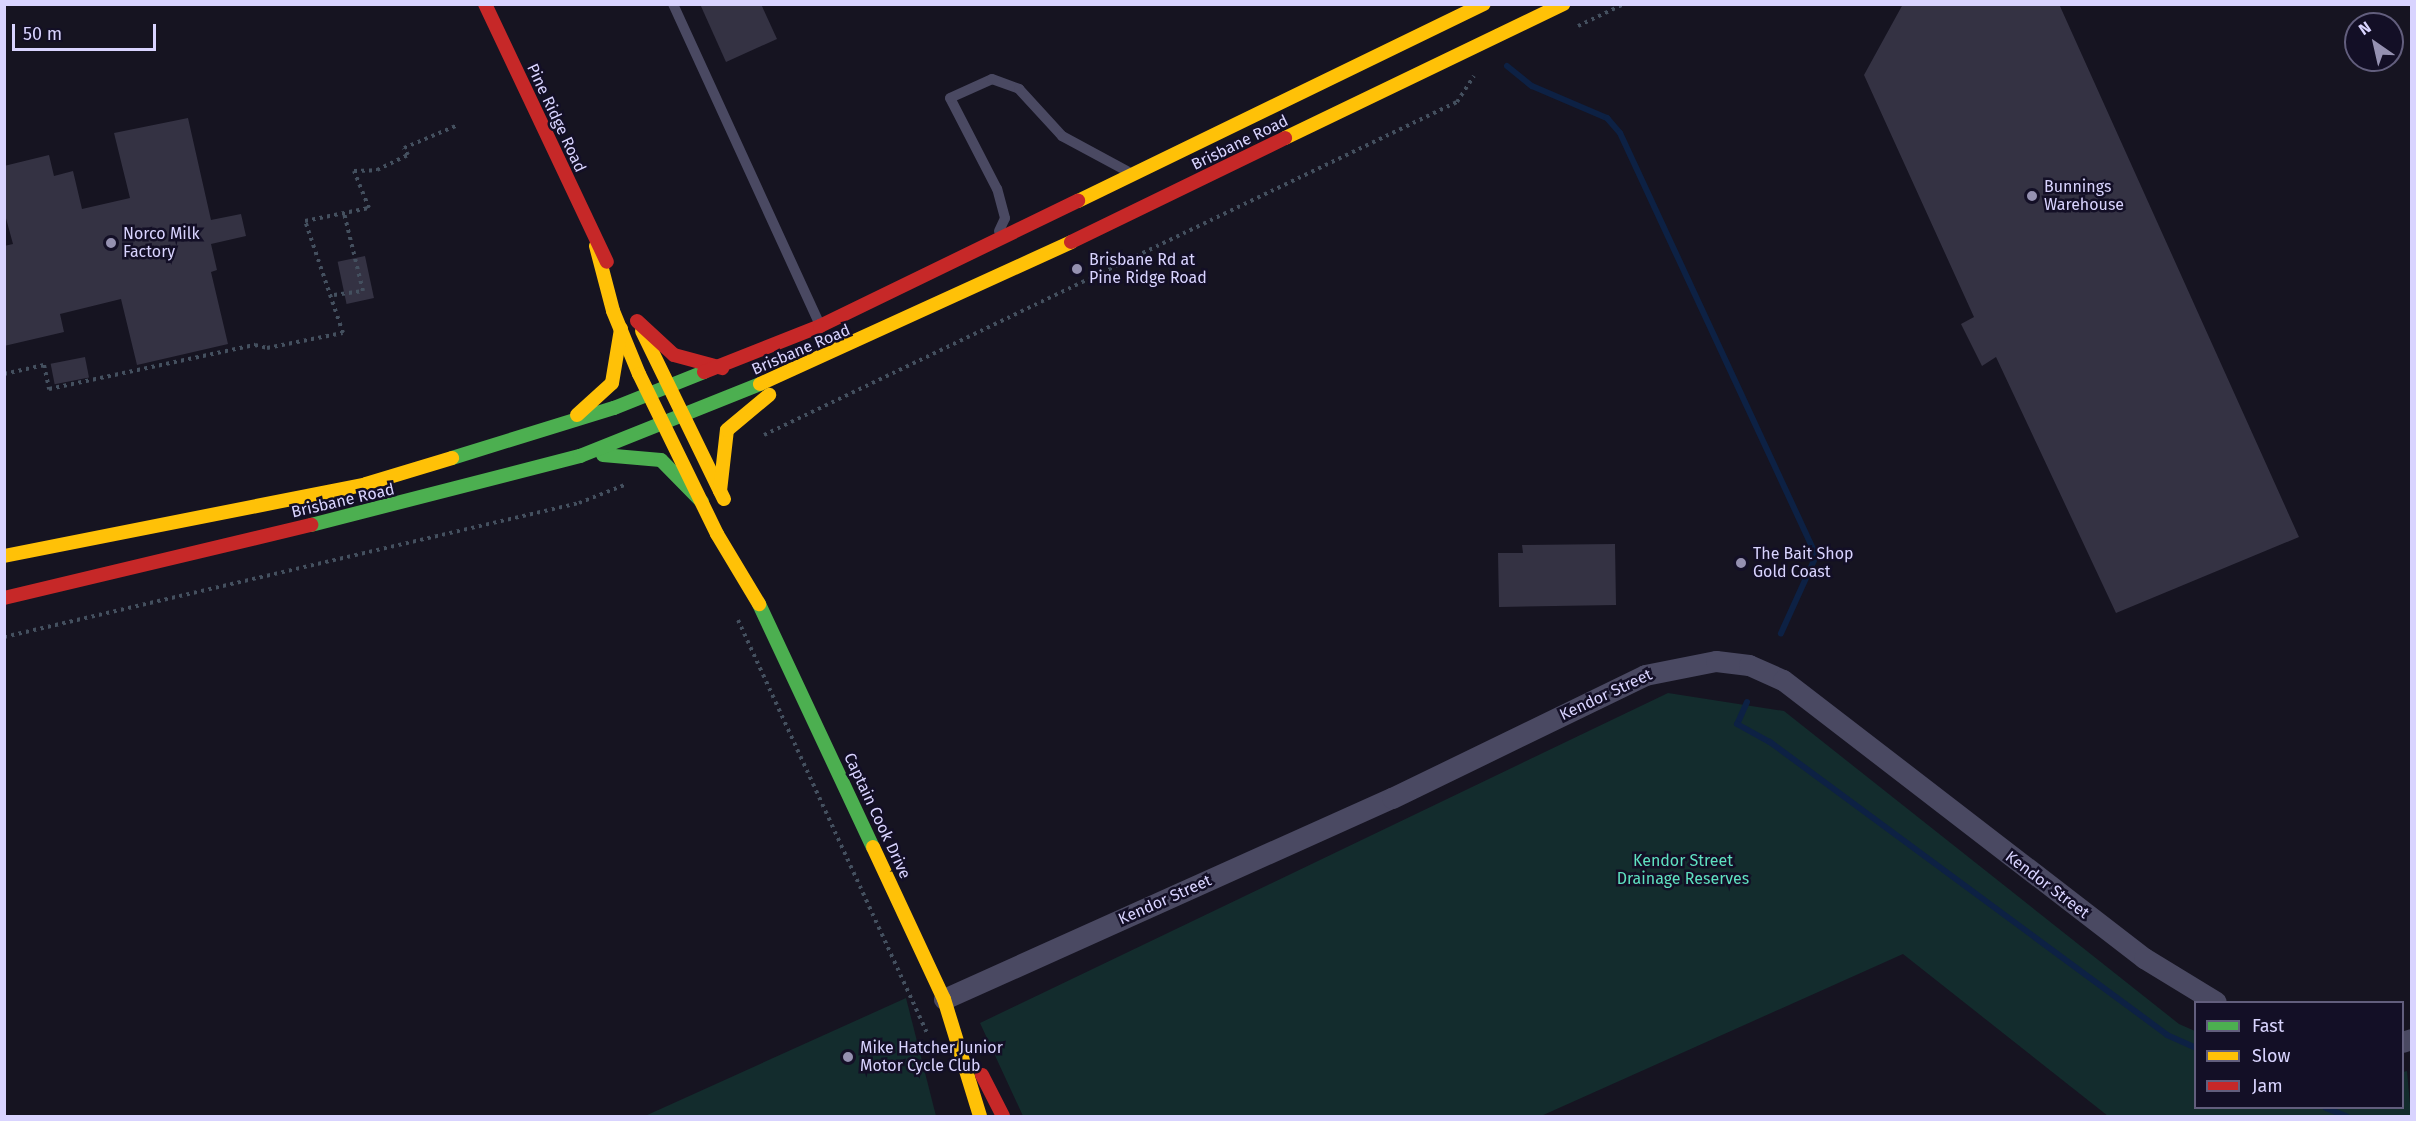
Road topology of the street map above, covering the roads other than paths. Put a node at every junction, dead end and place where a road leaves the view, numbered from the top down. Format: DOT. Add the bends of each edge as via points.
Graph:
graph roads {
  1 [pos="485,4"];
  2 [pos="673,4"];
  3 [pos="1484,4"];
  4 [pos="1563,4"];
  5 [pos="1133,174"];
  6 [pos="994,242"];
  7 [pos="596,246"];
  8 [pos="637,321"];
  9 [pos="820,326"];
  10 [pos="621,329"];
  11 [pos="815,363"];
  12 [pos="722,368"];
  13 [pos="670,387"];
  14 [pos="649,395"];
  15 [pos="686,416"];
  16 [pos="665,425"];
  17 [pos="562,427"];
  18 [pos="580,456"];
  19 [pos="720,491"];
  20 [pos="702,502"];
  21 [pos="729,511"];
  22 [pos="747,552"];
  23 [pos="4,556"];
  24 [pos="4,598"];
  25 [pos="763,610"];
  26 [pos="944,999"];
  27 [pos="2214,1001"];
  28 [pos="957,1038"];
  29 [pos="980,1116"];
  30 [pos="1003,1116"];
  1 -- 7 [label="main road, Pine Ridge Road"];
  2 -- 9 [label="lane"];
  3 -- 5 [label="main road, Brisbane Road"];
  4 -- 11 [label="main road, Brisbane Road"];
  5 -- 6 [label="main road, Brisbane Road"];
  5 -- 6 [label="lane" via="1062,135 1019,89 992,78 950,98 997,189 1005,218"];
  6 -- 9 [label="main road, Brisbane Road"];
  7 -- 8 [label="main road, Pine Ridge Road"];
  7 -- 10 [label="main road, Pine Ridge Road"];
  8 -- 12 [label="main road" via="674,355"];
  8 -- 13 [label="main road, Pine Ridge Road"];
  9 -- 12 [label="main road, Brisbane Road"];
  10 -- 14 [label="main road, Pine Ridge Road"];
  10 -- 17 [label="main road" via="612,383"];
  11 -- 15 [label="main road, Brisbane Road"];
  11 -- 19 [label="main road" via="731,423 721,452"];
  12 -- 13 [label="main road, Brisbane Road"];
  13 -- 14 [label="main road, Brisbane Road"];
  13 -- 15 [label="main road, Pine Ridge Road"];
  14 -- 16 [label="main road, Pine Ridge Road"];
  14 -- 17 [label="main road, Brisbane Road"];
  15 -- 16 [label="main road, Brisbane Road"];
  15 -- 19 [label="main road"];
  16 -- 18 [label="main road, Brisbane Road"];
  16 -- 20 [label="main road, Captain Cook Drive"];
  17 -- 23 [label="main road, Brisbane Road" via="366,484"];
  18 -- 20 [label="main road" via="661,460"];
  18 -- 24 [label="main road, Brisbane Road" via="396,506"];
  19 -- 21 [label="main road"];
  20 -- 25 [label="main road, Captain Cook Drive"];
  22 -- 25 [label="main road, Captain Cook Drive"];
  25 -- 26 [label="main road, Captain Cook Drive"];
  26 -- 27 [label="street, Kendor Street" via="1392,798 1645,675 1716,661 1749,665 1783,680 2144,958"];
  26 -- 28 [label="main road, Captain Cook Drive"];
  28 -- 29 [label="main road, Captain Cook Drive"];
  28 -- 30 [label="main road, Captain Cook Drive"];
}
